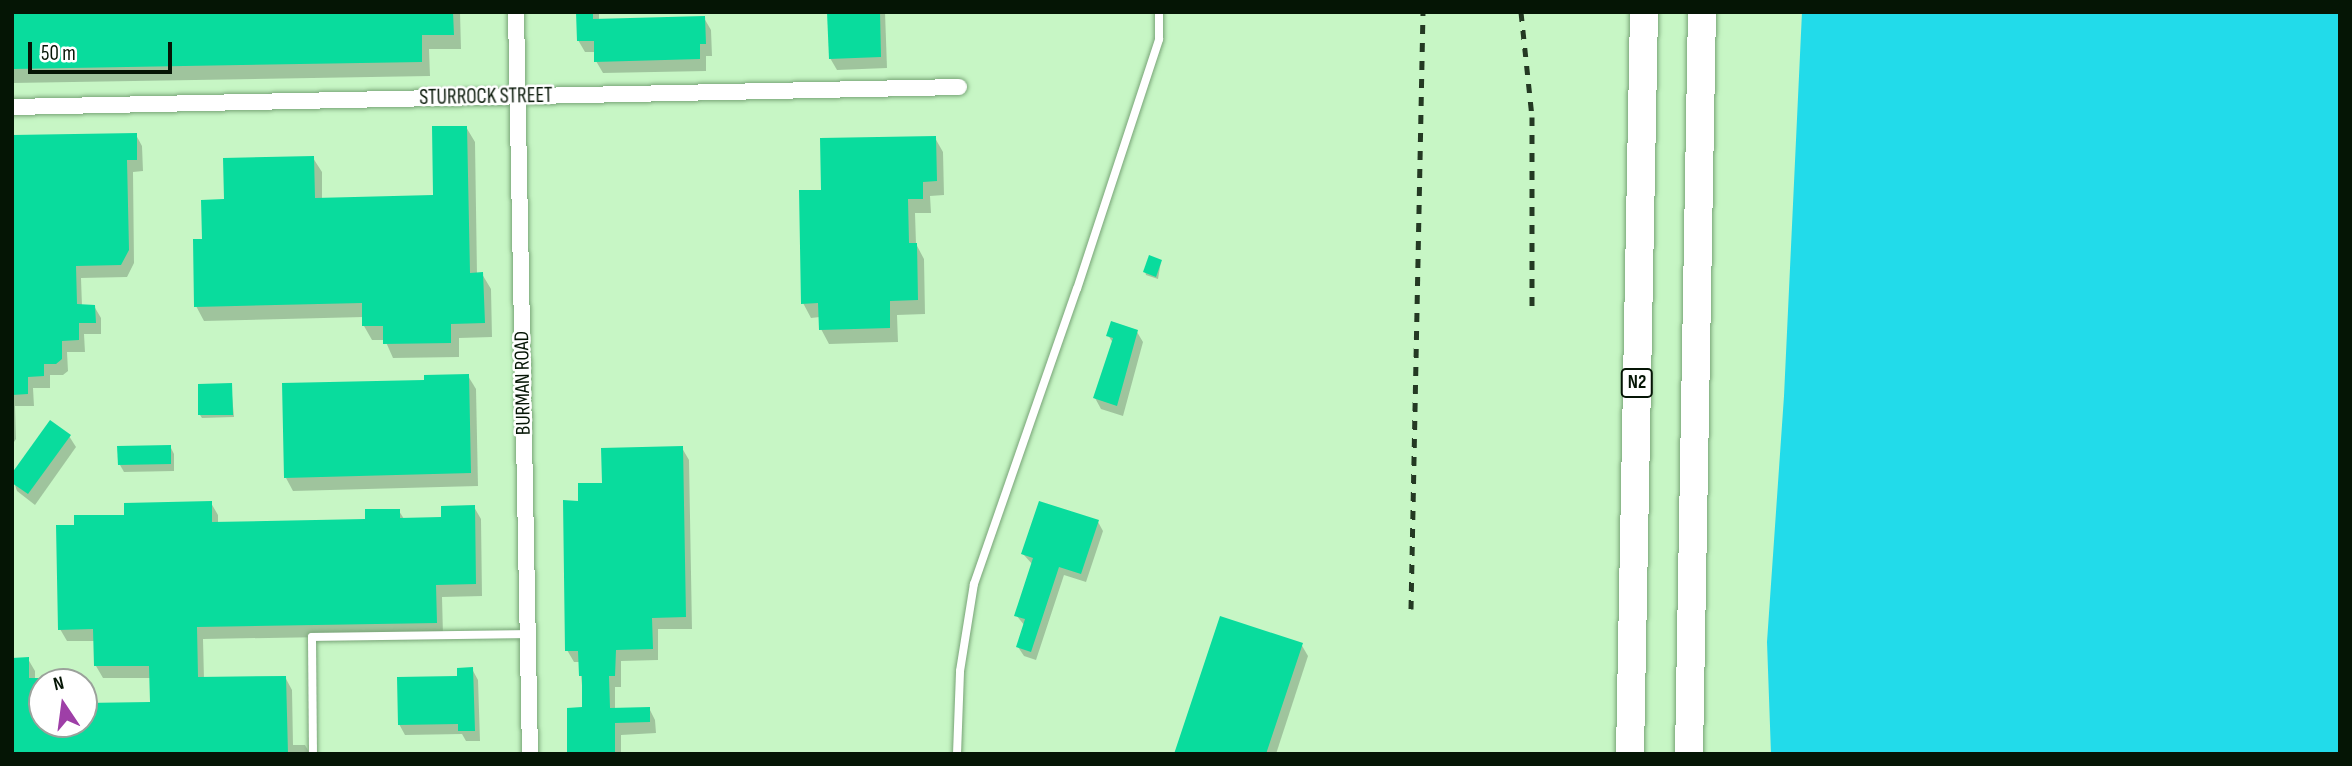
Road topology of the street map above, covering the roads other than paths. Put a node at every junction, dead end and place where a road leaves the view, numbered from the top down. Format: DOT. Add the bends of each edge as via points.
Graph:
graph roads {
  1 [pos="516,12"];
  2 [pos="1158,12"];
  3 [pos="1644,12"];
  4 [pos="1702,12"];
  5 [pos="959,88"];
  6 [pos="518,97"];
  7 [pos="12,107"];
  8 [pos="528,634"];
  9 [pos="313,754"];
  10 [pos="530,754"];
  11 [pos="957,754"];
  12 [pos="1630,754"];
  13 [pos="1689,754"];
  1 -- 6 [label="street, BURMAN ROAD"];
  2 -- 11 [label="lane" via="1159,39 974,584 960,671"];
  3 -- 12 [label="highway, N2"];
  4 -- 13 [label="highway"];
  5 -- 6 [label="street, STURROCK STREET"];
  6 -- 7 [label="street, STURROCK STREET"];
  6 -- 8 [label="street, BURMAN ROAD"];
  8 -- 9 [label="lane" via="312,637"];
  8 -- 10 [label="street, BURMAN ROAD"];
}
